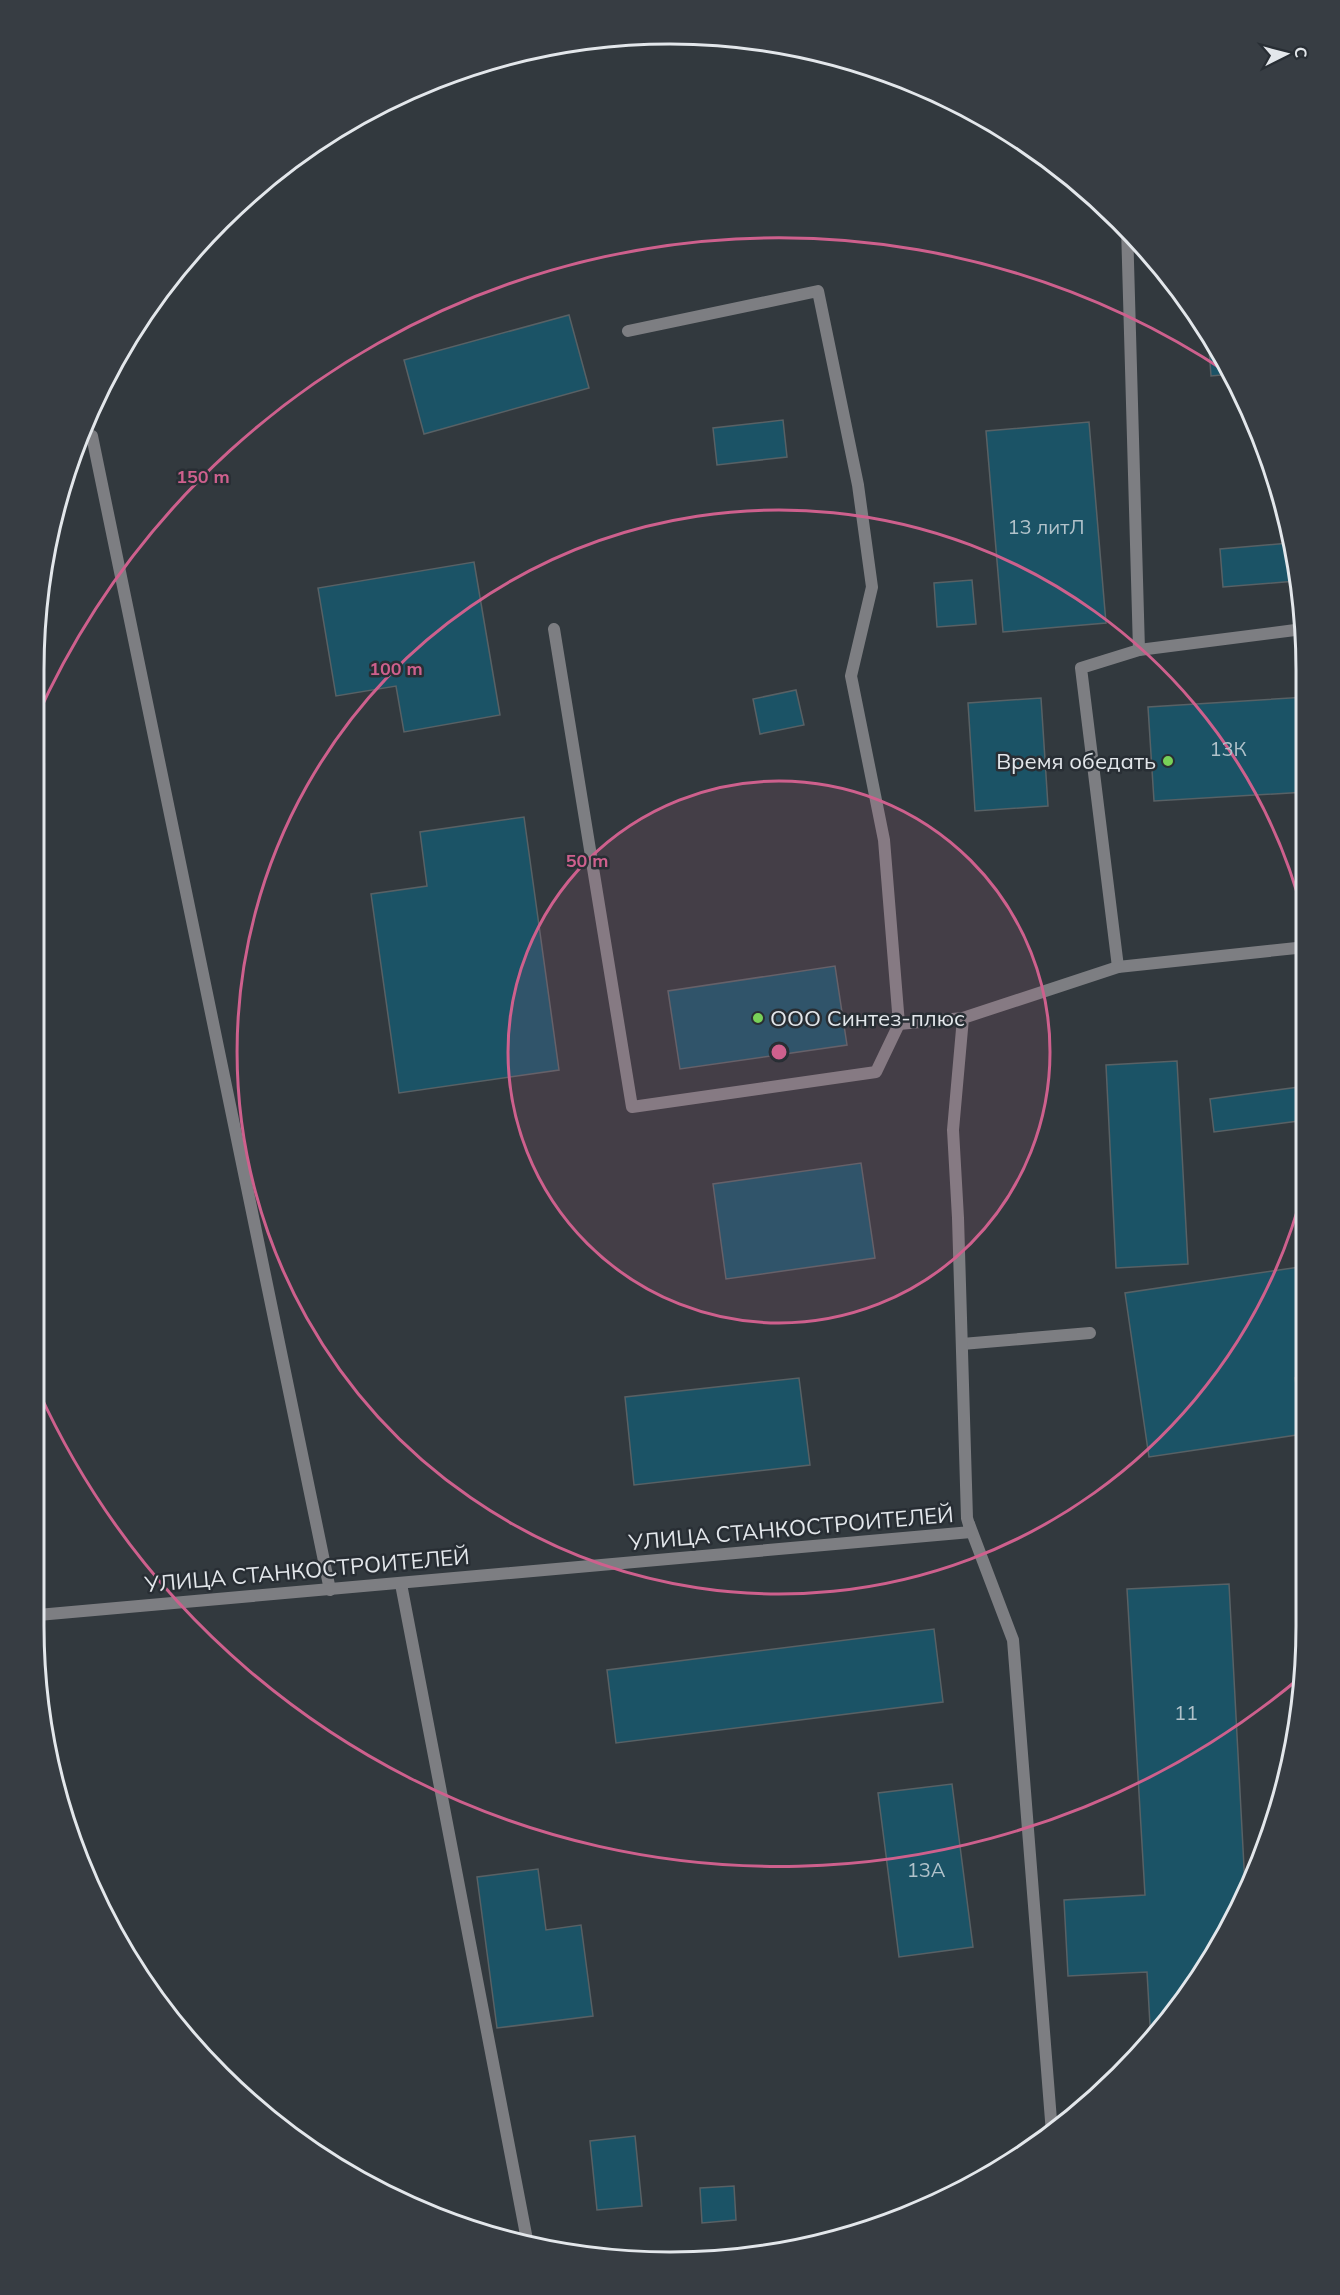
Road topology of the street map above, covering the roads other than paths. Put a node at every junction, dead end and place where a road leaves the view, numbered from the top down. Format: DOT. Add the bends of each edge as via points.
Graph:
graph roads {
  1 [pos="1126,241"];
  2 [pos="628,331"];
  3 [pos="89,437"];
  4 [pos="554,629"];
  5 [pos="1295,630"];
  6 [pos="1139,650"];
  7 [pos="1296,947"];
  8 [pos="1118,967"];
  9 [pos="963,1018"];
  10 [pos="899,1024"];
  11 [pos="1090,1333"];
  12 [pos="962,1344"];
  13 [pos="966,1518"];
  14 [pos="401,1584"];
  15 [pos="330,1590"];
  16 [pos="44,1614"];
  17 [pos="1051,2122"];
  18 [pos="526,2234"];
  1 -- 6 [label="lane"];
  2 -- 10 [label="lane" via="818,291 858,485 872,587 851,676 884,840"];
  3 -- 15 [label="lane" via="93,436"];
  4 -- 10 [label="lane" via="632,1107 876,1072"];
  5 -- 6 [label="lane"];
  6 -- 8 [label="lane" via="1081,668"];
  7 -- 8 [label="lane"];
  8 -- 9 [label="lane"];
  9 -- 10 [label="lane"];
  9 -- 12 [label="lane, УЛИЦА СТАНКОСТРОИТЕЛЕЙ" via="952,1130"];
  11 -- 12 [label="lane"];
  12 -- 13 [label="lane, УЛИЦА СТАНКОСТРОИТЕЛЕЙ"];
  13 -- 14 [label="lane, УЛИЦА СТАНКОСТРОИТЕЛЕЙ" via="971,1532"];
  13 -- 17 [label="lane" via="1013,1640"];
  14 -- 15 [label="lane, УЛИЦА СТАНКОСТРОИТЕЛЕЙ"];
  14 -- 18 [label="lane"];
  15 -- 16 [label="lane, УЛИЦА СТАНКОСТРОИТЕЛЕЙ"];
}
